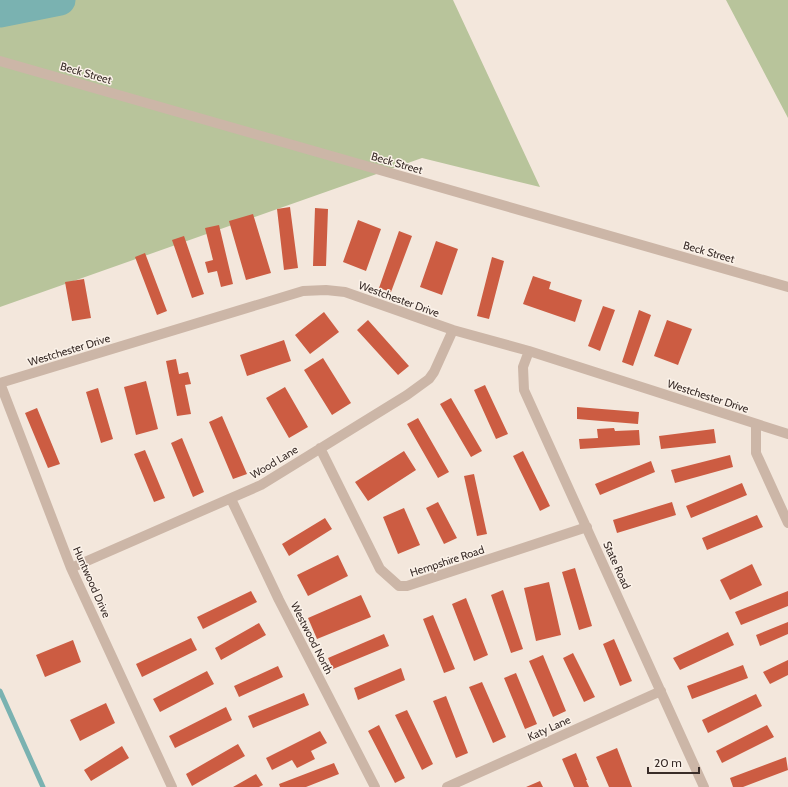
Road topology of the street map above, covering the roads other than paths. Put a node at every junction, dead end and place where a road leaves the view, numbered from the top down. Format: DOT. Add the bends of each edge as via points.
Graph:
graph roads {
  1 [pos="0,61"];
  2 [pos="788,287"];
  3 [pos="453,330"];
  4 [pos="529,351"];
  5 [pos="0,383"];
  6 [pos="756,424"];
  7 [pos="788,434"];
  8 [pos="320,448"];
  9 [pos="231,499"];
  10 [pos="788,523"];
  11 [pos="587,527"];
  12 [pos="71,568"];
  13 [pos="661,690"];
  14 [pos="172,787"];
  15 [pos="375,787"];
  16 [pos="447,787"];
  17 [pos="704,787"];
  1 -- 2 [label="street, Beck Street"];
  3 -- 4 [label="street, Westchester Drive"];
  3 -- 5 [label="street, Westchester Drive" via="345,292 303,291"];
  3 -- 8 [label="street, Wood Lane" via="429,379"];
  4 -- 6 [label="street, Westchester Drive"];
  4 -- 11 [label="street, State Road" via="524,367 524,390"];
  5 -- 12 [label="street, Huntwood Drive"];
  6 -- 7 [label="street, Westchester Drive"];
  6 -- 10 [label="street" via="756,453"];
  8 -- 9 [label="street, Wood Lane" via="261,485"];
  8 -- 11 [label="street, Hempshire Road" via="380,569 399,586 407,586"];
  9 -- 12 [label="street, Wood Lane"];
  9 -- 15 [label="street, Westwood North" via="279,600"];
  11 -- 13 [label="street, State Road"];
  12 -- 14 [label="street, Huntwood Drive"];
  13 -- 16 [label="street, Katy Lane"];
  13 -- 17 [label="street, State Road"];
}
